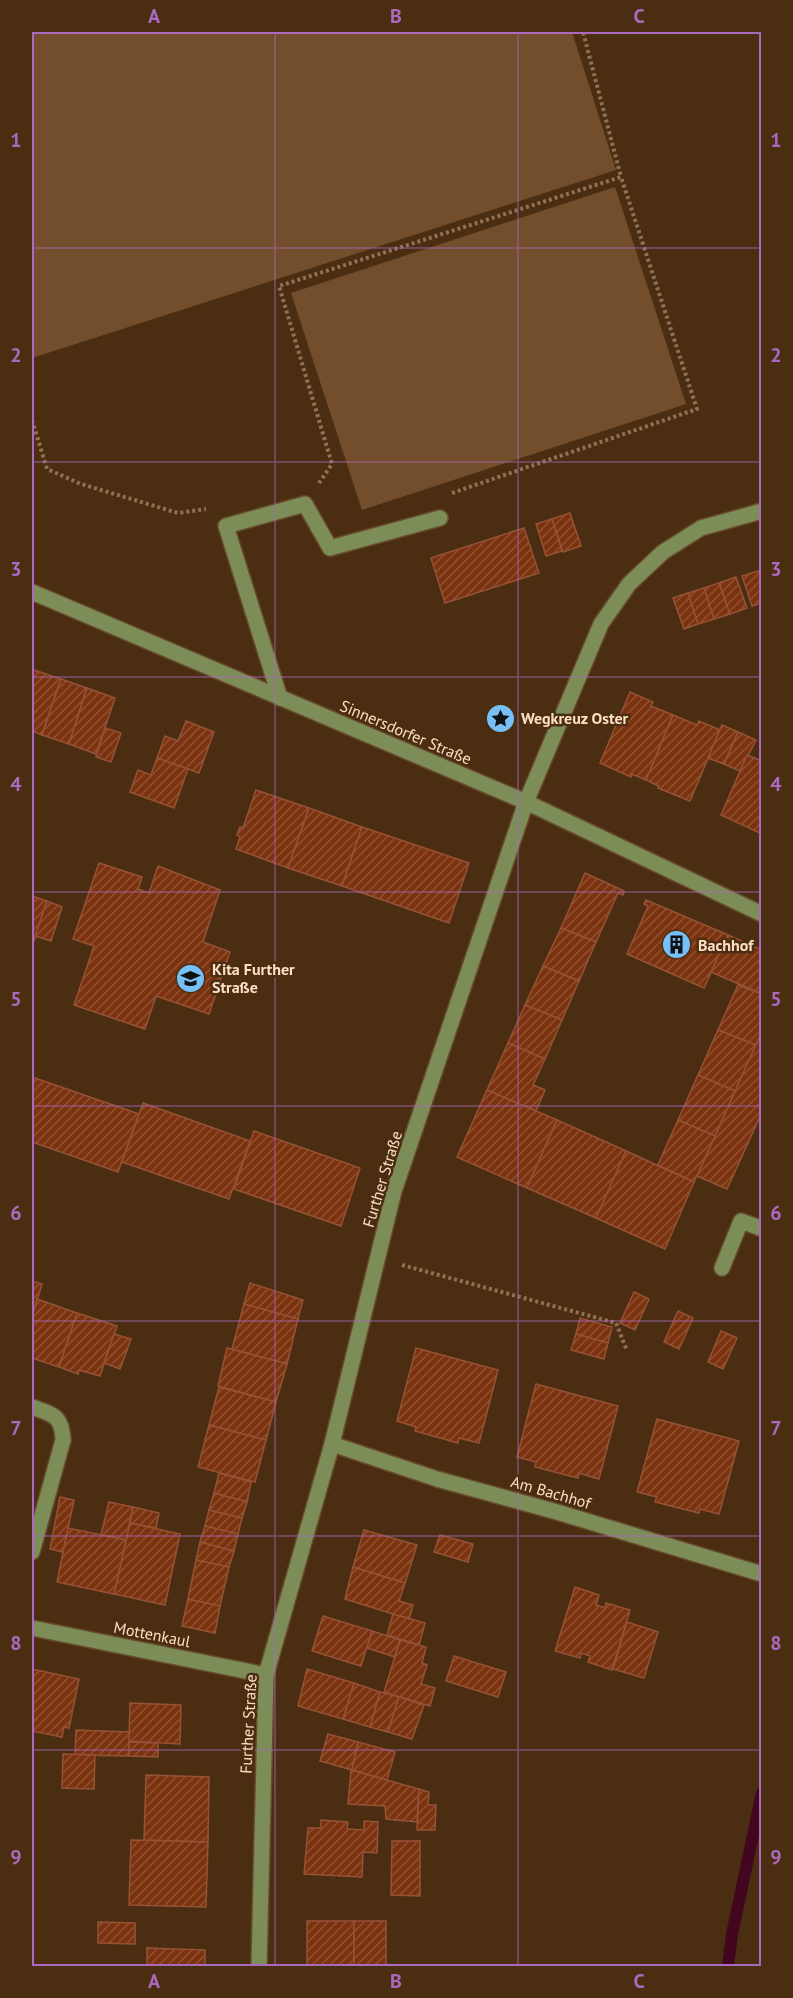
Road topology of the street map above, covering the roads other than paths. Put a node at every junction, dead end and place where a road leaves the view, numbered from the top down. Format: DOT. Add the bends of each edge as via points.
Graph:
graph roads {
  1 [pos="762,511"];
  2 [pos="440,518"];
  3 [pos="32,592"];
  4 [pos="280,698"];
  5 [pos="526,802"];
  6 [pos="762,914"];
  7 [pos="762,1226"];
  8 [pos="722,1268"];
  9 [pos="32,1407"];
  10 [pos="332,1444"];
  11 [pos="32,1552"];
  12 [pos="761,1574"];
  13 [pos="32,1628"];
  14 [pos="266,1675"];
  15 [pos="259,1966"];
  1 -- 5 [label="street, Further Straße" via="700,528 663,552 629,584 601,624"];
  2 -- 4 [label="street" via="330,548 305,504 226,526"];
  3 -- 4 [label="street, Sinnersdorfer Straße"];
  4 -- 5 [label="street, Sinnersdorfer Straße"];
  5 -- 6 [label="street, Sinnersdorfer Straße"];
  5 -- 10 [label="street, Further Straße" via="394,1191"];
  7 -- 8 [label="street" via="741,1221"];
  9 -- 11 [label="street" via="55,1415 62,1426 63,1440"];
  10 -- 12 [label="street, Am Bachhof" via="437,1479"];
  10 -- 14 [label="street, Further Straße"];
  13 -- 14 [label="street, Mottenkaul"];
  14 -- 15 [label="street, Further Straße"];
}
